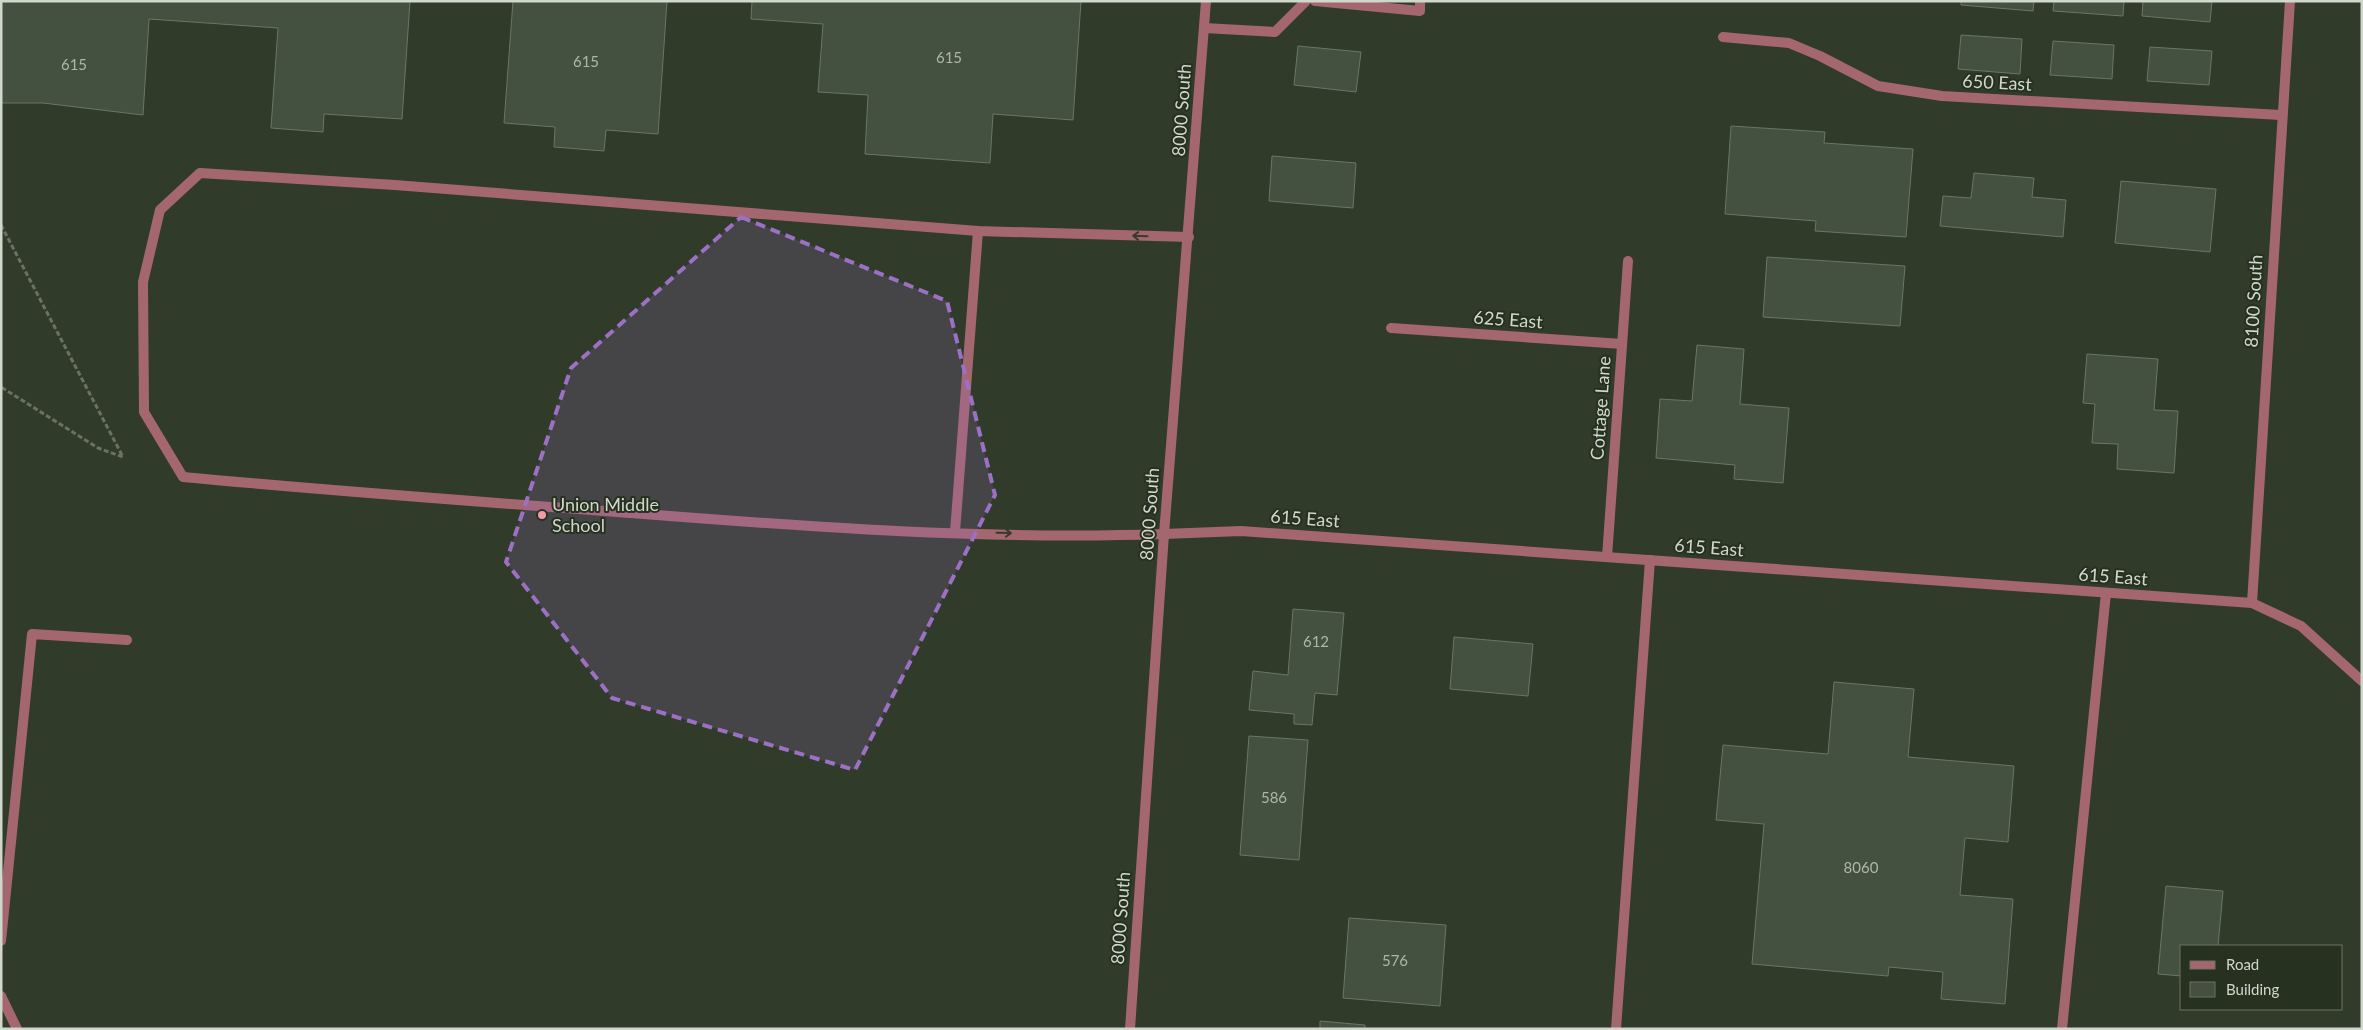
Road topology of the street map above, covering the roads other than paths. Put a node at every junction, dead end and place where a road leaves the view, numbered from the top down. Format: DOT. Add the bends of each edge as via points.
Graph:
graph roads {
  1 [pos="1206,1"];
  2 [pos="1306,1"];
  3 [pos="1315,1"];
  4 [pos="1420,1"];
  5 [pos="2290,1"];
  6 [pos="1204,28"];
  7 [pos="1723,37"];
  8 [pos="2281,115"];
  9 [pos="978,231"];
  10 [pos="1189,237"];
  11 [pos="1628,261"];
  12 [pos="1391,328"];
  13 [pos="1622,344"];
  14 [pos="955,532"];
  15 [pos="1164,534"];
  16 [pos="1607,557"];
  17 [pos="1650,560"];
  18 [pos="2106,593"];
  19 [pos="2252,603"];
  20 [pos="127,640"];
  21 [pos="2362,681"];
  22 [pos="1,940"];
  23 [pos="1,996"];
  24 [pos="17,1029"];
  25 [pos="1130,1029"];
  26 [pos="1616,1029"];
  27 [pos="2062,1029"];
  1 -- 6 [label="street, 8000 South"];
  2 -- 6 [label="street" via="1275,32"];
  3 -- 4 [label="street" via="1420,11"];
  5 -- 8 [label="street, 8100 South"];
  6 -- 10 [label="street, 8000 South"];
  7 -- 8 [label="street, 650 East" via="1789,43 1878,86 1909,92"];
  8 -- 19 [label="street, 8100 South"];
  10 -- 9 [label="street, one-way"];
  9 -- 14 [label="street"];
  9 -- 14 [label="street, 615 East" via="395,185 200,174 160,210 143,282 144,412 183,477 797,526"];
  10 -- 15 [label="street, 8000 South"];
  11 -- 13 [label="street, Cottage Lane"];
  12 -- 13 [label="street, 625 East"];
  13 -- 16 [label="street, Cottage Lane"];
  14 -- 15 [label="street, 615 East, one-way"];
  15 -- 16 [label="street, 615 East" via="1241,530"];
  15 -- 25 [label="street, 8000 South"];
  16 -- 17 [label="street, 615 East"];
  17 -- 18 [label="street, 615 East"];
  17 -- 26 [label="street"];
  18 -- 19 [label="street, 615 East"];
  18 -- 27 [label="street"];
  19 -- 21 [label="street" via="2301,626"];
  20 -- 22 [label="street" via="32,634"];
  23 -- 24 [label="street"];
}
